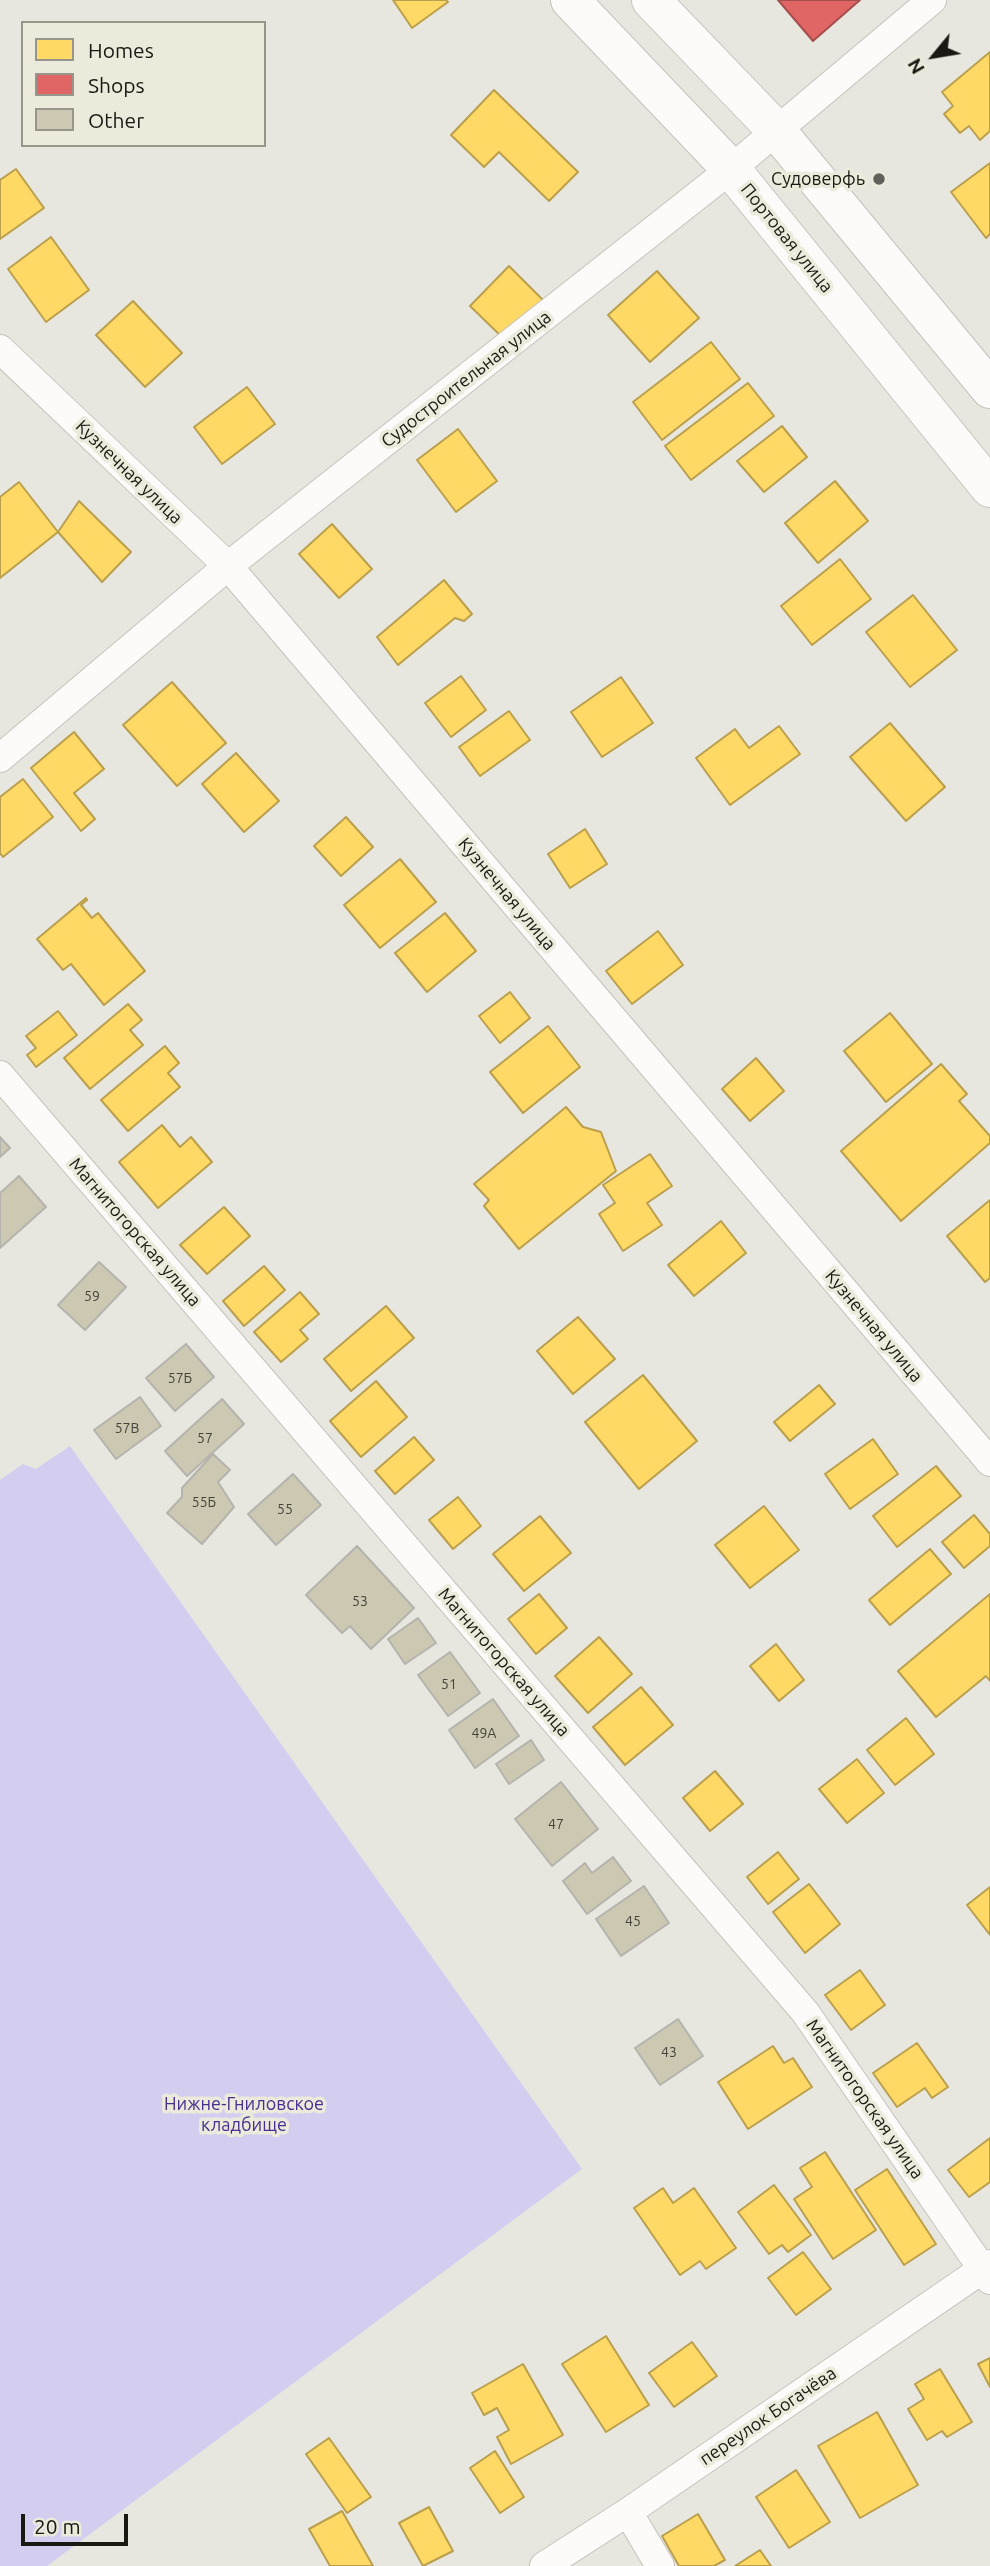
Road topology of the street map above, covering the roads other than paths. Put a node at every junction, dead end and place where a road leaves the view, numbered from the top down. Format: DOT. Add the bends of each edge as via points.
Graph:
graph roads {
  1 [pos="570,0"];
  2 [pos="651,0"];
  3 [pos="932,0"];
  4 [pos="776,130"];
  5 [pos="731,169"];
  6 [pos="0,349"];
  7 [pos="990,389"];
  8 [pos="990,488"];
  9 [pos="228,566"];
  10 [pos="0,758"];
  11 [pos="0,1075"];
  12 [pos="990,1462"];
  13 [pos="988,2271"];
  14 [pos="628,2512"];
  15 [pos="544,2566"];
  16 [pos="660,2566"];
  1 -- 5 [label="main road, Портовая улица"];
  2 -- 4 [label="main road"];
  3 -- 4 [label="street, Судостроительная улица"];
  4 -- 5 [label="street, Судостроительная улица"];
  4 -- 7 [label="main road"];
  5 -- 8 [label="main road, Портовая улица"];
  5 -- 9 [label="street, Судостроительная улица"];
  6 -- 9 [label="street, Кузнечная улица"];
  9 -- 10 [label="street, Судостроительная улица"];
  9 -- 12 [label="street, Кузнечная улица"];
  11 -- 13 [label="street, Магнитогорская улица" via="805,2012"];
  13 -- 14 [label="street, переулок Богачёва"];
  14 -- 15 [label="street, переулок Богачёва"];
  14 -- 16 [label="street"];
}
